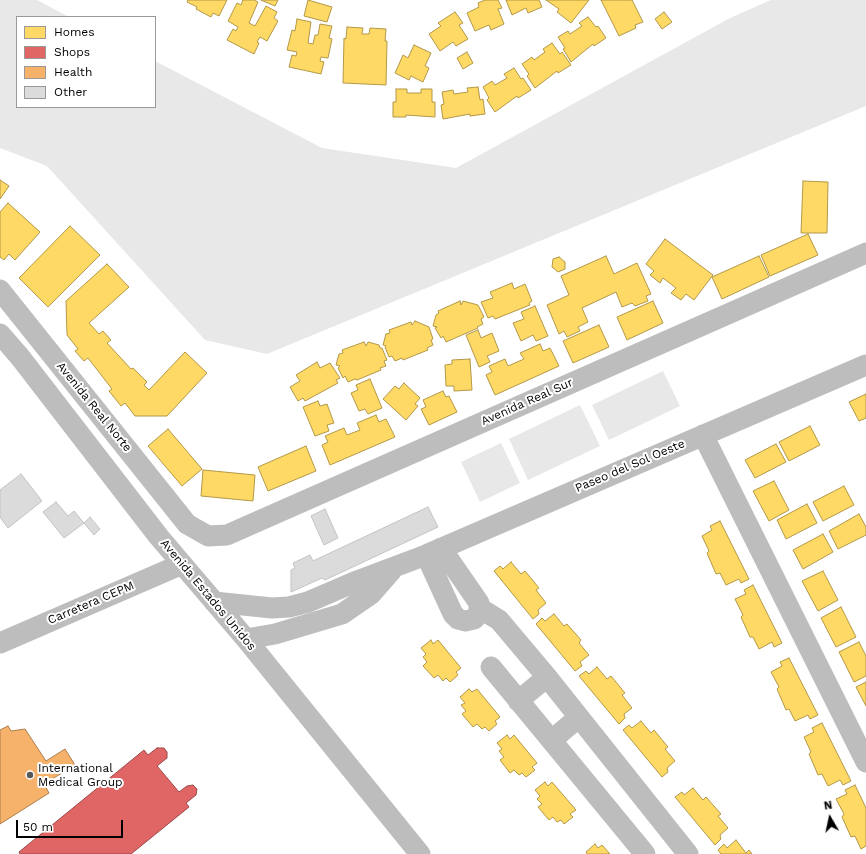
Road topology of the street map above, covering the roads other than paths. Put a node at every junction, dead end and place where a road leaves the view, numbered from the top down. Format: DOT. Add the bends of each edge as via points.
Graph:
graph roads {
  1 [pos="866,253"];
  2 [pos="0,290"];
  3 [pos="0,334"];
  4 [pos="866,365"];
  5 [pos="703,435"];
  6 [pos="187,524"];
  7 [pos="433,552"];
  8 [pos="182,564"];
  9 [pos="394,568"];
  10 [pos="214,602"];
  11 [pos="308,602"];
  12 [pos="480,609"];
  13 [pos="316,623"];
  14 [pos="246,639"];
  15 [pos="0,643"];
  16 [pos="491,667"];
  17 [pos="547,677"];
  18 [pos="518,701"];
  19 [pos="579,717"];
  20 [pos="552,740"];
  21 [pos="866,762"];
  22 [pos="420,854"];
  23 [pos="645,854"];
  24 [pos="688,854"];
  1 -- 6 [label="street, Avenida Real Sur" via="227,535 208,536"];
  2 -- 6 [label="street, Avenida Real Norte"];
  3 -- 8 [label="street, Avenida Estados Unidos"];
  4 -- 5 [label="street, Paseo del Sol Oeste"];
  5 -- 7 [label="street, Paseo del Sol Oeste"];
  5 -- 21 [label="street"];
  7 -- 9 [label="street, Paseo del Sol Oeste"];
  7 -- 12 [label="street" via="479,602"];
  7 -- 12 [label="street" via="450,609 458,619 474,619 480,614"];
  8 -- 10 [label="street, Avenida Estados Unidos"];
  8 -- 15 [label="street, Carretera CEPM"];
  9 -- 11 [label="street, Paseo del Sol Oeste"];
  9 -- 13 [label="street, Paseo del Sol Oeste" via="371,594 342,614"];
  10 -- 11 [label="street, Paseo del Sol Oeste" via="289,608"];
  10 -- 14 [label="street, Avenida Estados Unidos"];
  11 -- 13 [label="street"];
  12 -- 17 [label="street" via="499,620"];
  13 -- 14 [label="street, Paseo del Sol Oeste"];
  14 -- 22 [label="street, Avenida Estados Unidos"];
  16 -- 18 [label="street"];
  17 -- 18 [label="street"];
  17 -- 19 [label="street"];
  18 -- 20 [label="street"];
  19 -- 20 [label="street"];
  19 -- 24 [label="street"];
  20 -- 23 [label="street"];
}
